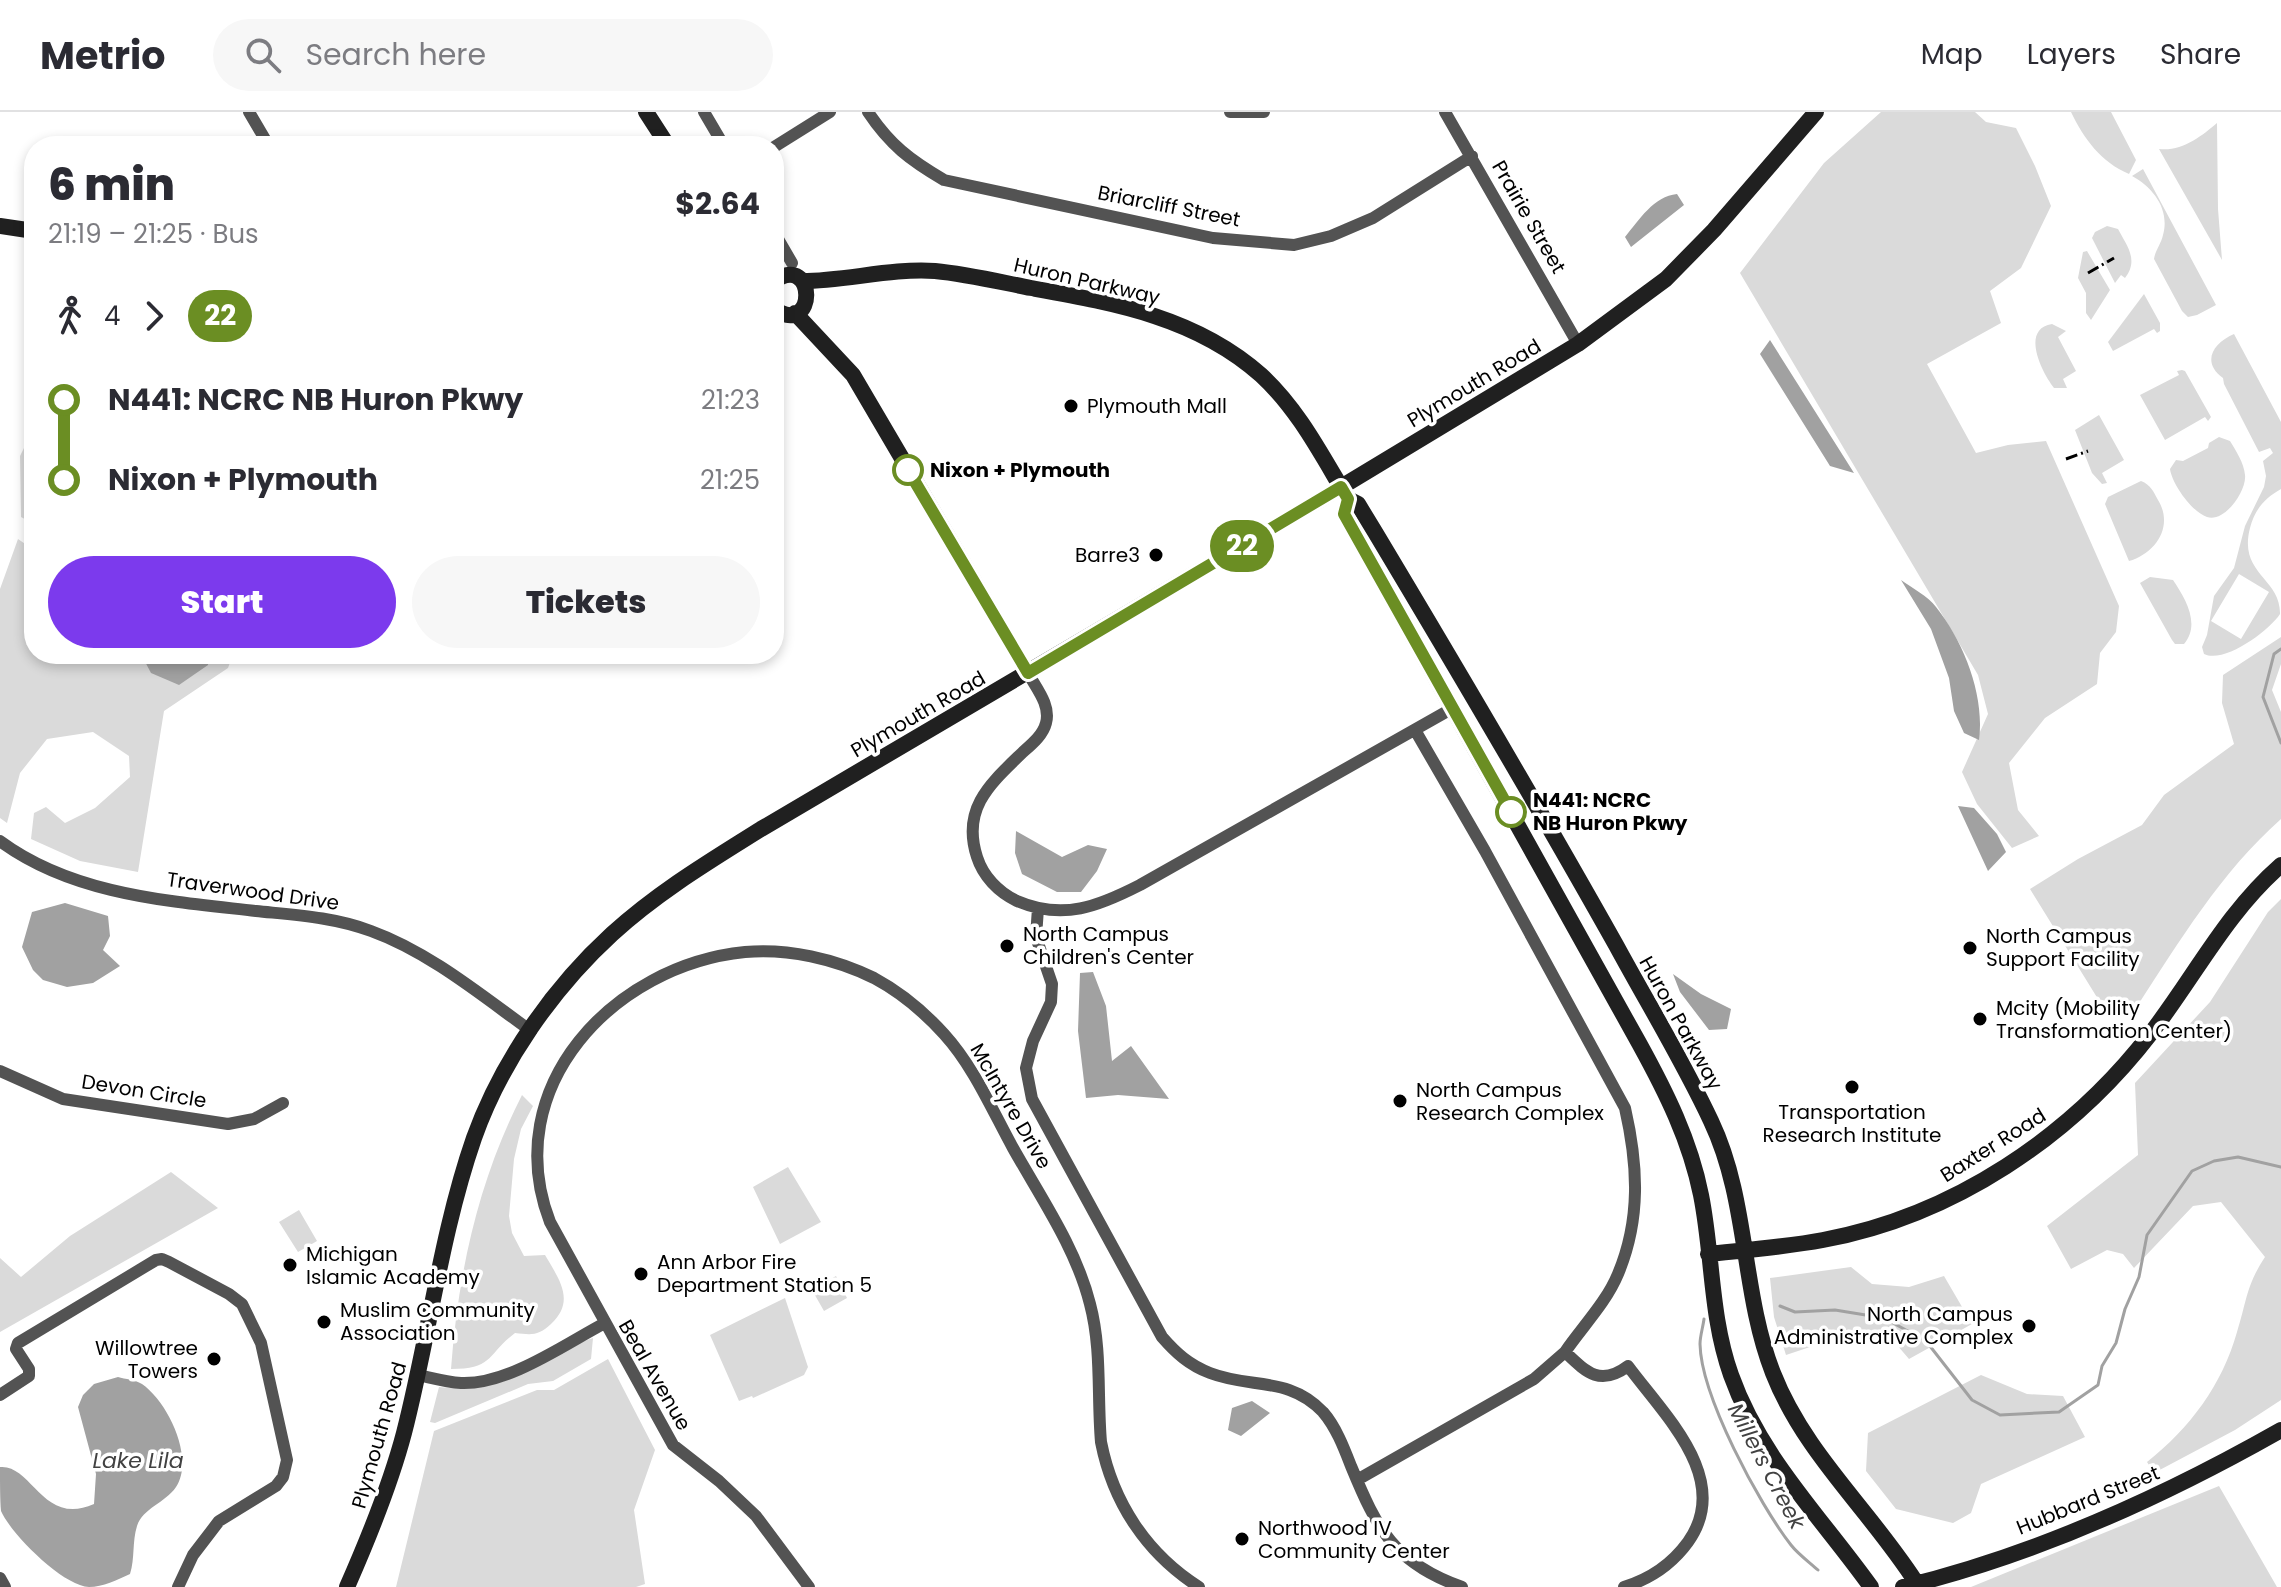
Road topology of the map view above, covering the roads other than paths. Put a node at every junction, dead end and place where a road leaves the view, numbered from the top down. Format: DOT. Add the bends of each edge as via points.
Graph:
graph roads {
  1 [pos="249,112"];
  2 [pos="646,112"];
  3 [pos="658,112"];
  4 [pos="704,112"];
  5 [pos="830,112"];
  6 [pos="868,112"];
  7 [pos="1230,112"];
  8 [pos="1264,112"];
  9 [pos="1445,112"];
  10 [pos="1816,112"];
  11 [pos="263,136"];
  12 [pos="662,136"];
  13 [pos="672,136"];
  14 [pos="718,136"];
  15 [pos="784,141"];
  16 [pos="1472,156"];
  17 [pos="0,226"];
  18 [pos="24,230"];
  19 [pos="784,249"];
  20 [pos="792,263"];
  21 [pos="881,273"];
  22 [pos="784,275"];
  23 [pos="802,281"];
  24 [pos="802,306"];
  25 [pos="784,314"];
  26 [pos="1578,344"];
  27 [pos="1345,493"];
  28 [pos="1028,673"];
  29 [pos="1453,708"];
  30 [pos="1481,710"];
  31 [pos="1415,730"];
  32 [pos="0,841"];
  33 [pos="2281,865"];
  34 [pos="1038,908"];
  35 [pos="1610,935"];
  36 [pos="1586,948"];
  37 [pos="531,1031"];
  38 [pos="0,1071"];
  39 [pos="283,1103"];
  40 [pos="1746,1250"];
  41 [pos="1708,1254"];
  42 [pos="605,1323"];
  43 [pos="1565,1352"];
  44 [pos="418,1375"];
  45 [pos="0,1395"];
  46 [pos="2281,1430"];
  47 [pos="1357,1480"];
  48 [pos="0,1578"];
  49 [pos="1630,1586"];
  50 [pos="1913,1586"];
  51 [pos="5,1587"];
  52 [pos="178,1587"];
  53 [pos="347,1587"];
  54 [pos="809,1587"];
  55 [pos="1199,1587"];
  56 [pos="1462,1587"];
  57 [pos="1871,1587"];
  1 -- 11 [label="street"];
  2 -- 12 [label="main road"];
  3 -- 13 [label="main road"];
  4 -- 14 [label="street"];
  5 -- 15 [label="street"];
  6 -- 16 [label="street, Briarcliff Street" via="887,140 944,180 1213,238 1294,245 1373,218"];
  7 -- 8 [label="street"];
  9 -- 16 [label="street, Prairie Street"];
  10 -- 26 [label="main road, Plymouth Road" via="1666,279"];
  16 -- 26 [label="street, Prairie Street"];
  17 -- 18 [label="main road"];
  19 -- 20 [label="street"];
  21 -- 23 [label="main road, Huron Parkway"];
  21 -- 24 [label="main road, Huron Parkway" via="826,291"];
  21 -- 27 [label="main road, Huron Parkway" via="935,271 1085,298 1155,315 1211,338 1261,375 1284,400"];
  22 -- 23 [label="main road, Huron Parkway"];
  23 -- 24 [label="main road" via="808,293"];
  24 -- 25 [label="main road"];
  24 -- 28 [label="main road" via="853,375"];
  26 -- 27 [label="main road, Plymouth Road"];
  27 -- 28 [label="main road, Plymouth Road"];
  27 -- 29 [label="main road, Huron Parkway" via="1344,514"];
  27 -- 30 [label="main road, Huron Parkway" via="1358,504"];
  28 -- 34 [label="street" via="1047,709 1045,725 983,794 971,838 979,865 995,886"];
  28 -- 37 [label="main road, Plymouth Road" via="680,880 611,935"];
  29 -- 30 [label="main road" via="1468,705"];
  29 -- 31 [label="street"];
  29 -- 36 [label="main road, Huron Parkway"];
  30 -- 35 [label="main road, Huron Parkway"];
  31 -- 34 [label="street" via="1103,904 1060,912"];
  31 -- 43 [label="street" via="1625,1108 1634,1145 1634,1220 1618,1275"];
  32 -- 37 [label="street, Traverwood Drive" via="76,882 157,898 320,918 371,931 425,958"];
  33 -- 40 [label="main road, Baxter Road" via="2237,909 2154,1030 2121,1068 2034,1147 1967,1188 1906,1216 1825,1240"];
  34 -- 47 [label="street" via="1036,937 1052,984 1051,1002 1026,1068 1032,1099 1162,1337 1183,1360 1211,1374 1285,1387 1306,1396 1337,1433"];
  35 -- 36 [label="main road"];
  35 -- 40 [label="main road, Huron Parkway" via="1721,1142"];
  36 -- 41 [label="main road, Huron Parkway" via="1665,1090 1685,1137 1701,1193"];
  37 -- 44 [label="main road, Plymouth Road" via="475,1137"];
  38 -- 39 [label="street, Devon Circle" via="63,1099 228,1124 254,1119"];
  40 -- 41 [label="main road, Baxter Road"];
  40 -- 50 [label="main road, Huron Parkway" via="1761,1336 1790,1409 1823,1461 1883,1535"];
  41 -- 57 [label="main road, Huron Parkway" via="1719,1333 1749,1417 1781,1472"];
  42 -- 44 [label="street, Beal Avenue" via="488,1380 463,1383"];
  42 -- 54 [label="street, Beal Avenue" via="673,1445 756,1516"];
  42 -- 55 [label="street, McIntyre Drive" via="550,1222 535,1154 539,1120 562,1067 586,1033 632,992 681,967 749,952 820,958 876,979 920,1010 953,1045 1066,1241 1095,1326 1107,1470 1131,1520 1153,1550"];
  43 -- 47 [label="street" via="1534,1379"];
  43 -- 49 [label="street" via="1595,1375 1618,1374 1628,1366 1699,1470 1702,1514 1691,1537 1676,1558"];
  44 -- 53 [label="main road, Plymouth Road" via="392,1476"];
  45 -- 52 [label="street" via="30,1373 16,1349 18,1343 156,1260 237,1299 261,1343 287,1469 267,1493 219,1521 193,1555"];
  46 -- 50 [label="main road, Hubbard Street" via="2111,1515"];
  47 -- 56 [label="street" via="1383,1533 1406,1558 1431,1576"];
  48 -- 51 [label="street"];
}
